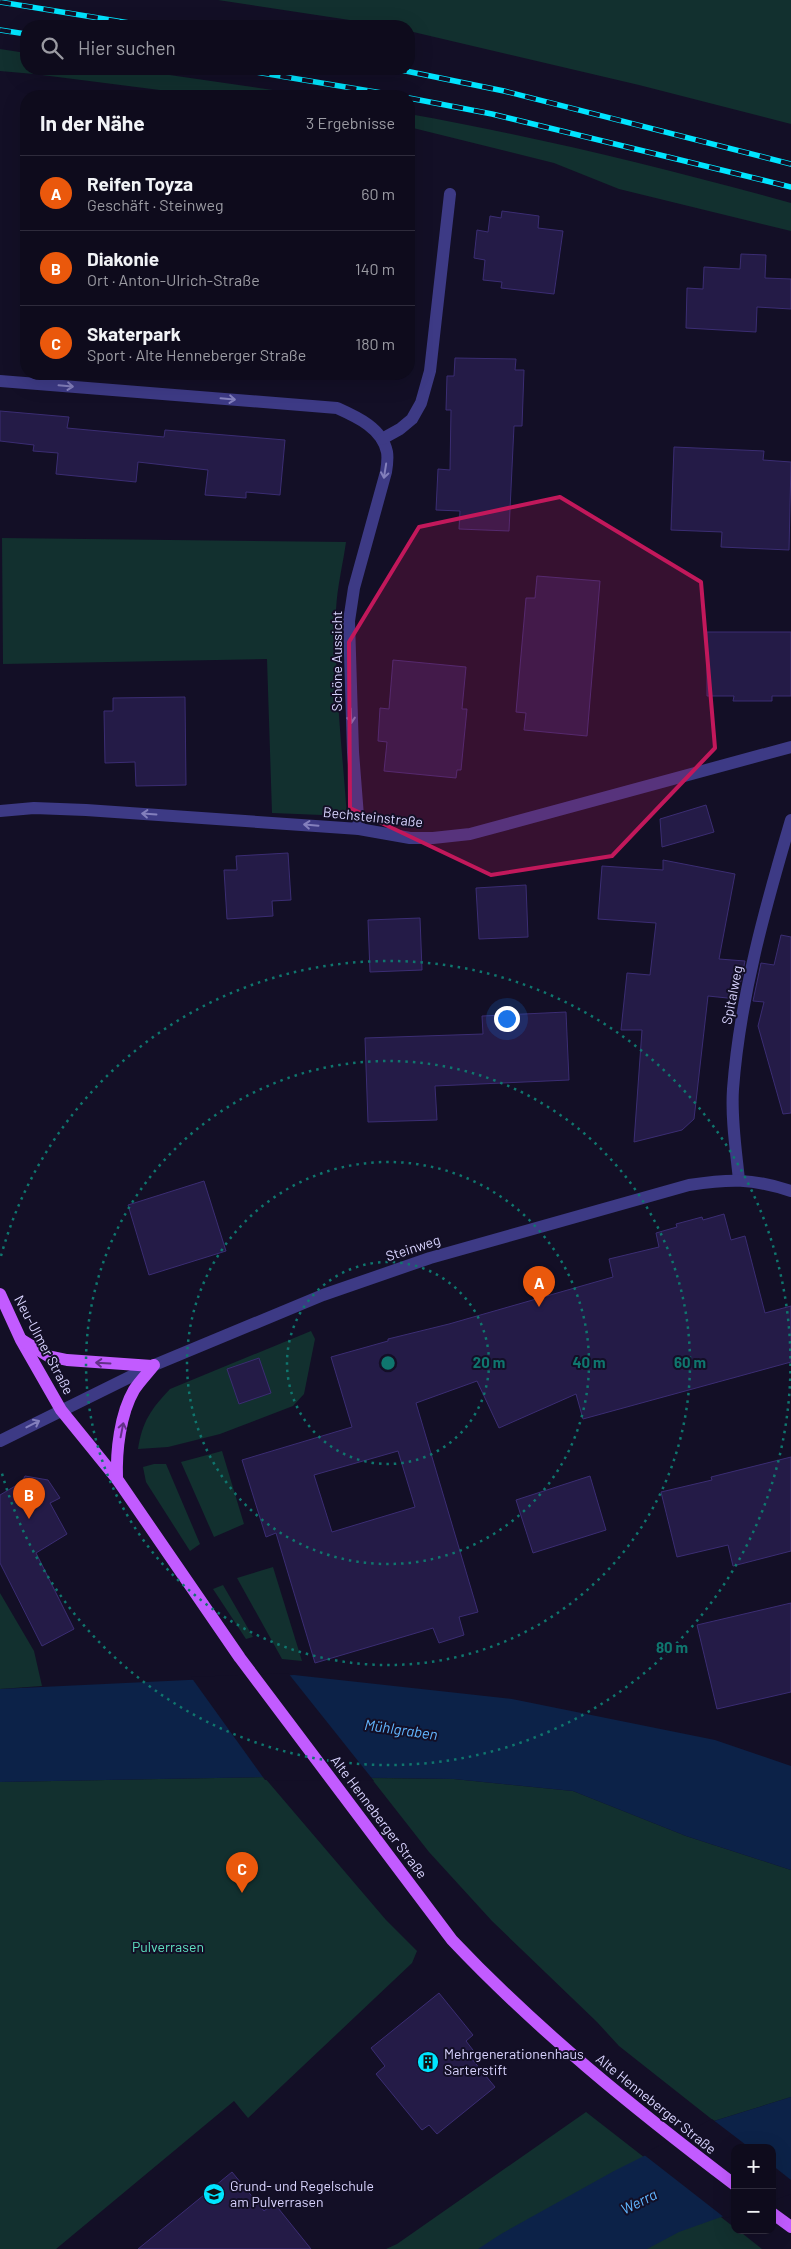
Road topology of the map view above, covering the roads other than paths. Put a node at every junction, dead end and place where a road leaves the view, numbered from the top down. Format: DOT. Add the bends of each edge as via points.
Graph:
graph roads {
  1 [pos="450,194"];
  2 [pos="0,381"];
  3 [pos="382,439"];
  4 [pos="791,747"];
  5 [pos="0,811"];
  6 [pos="791,820"];
  7 [pos="359,829"];
  8 [pos="739,1180"];
  9 [pos="791,1191"];
  10 [pos="0,1294"];
  11 [pos="21,1340"];
  12 [pos="153,1366"];
  13 [pos="61,1410"];
  14 [pos="0,1441"];
  15 [pos="117,1478"];
  16 [pos="731,2182"];
  17 [pos="776,2216"];
  18 [pos="791,2227"];
  1 -- 3 [label="street" via="431,364 421,403 412,419"];
  2 -- 3 [label="street, one-way" via="337,408 370,426"];
  3 -- 7 [label="street, Schöne Aussicht, one-way" via="387,452 386,472 354,588 349,621 352,743"];
  4 -- 7 [label="street, Bechsteinstraße" via="470,834 410,838"];
  7 -- 5 [label="street, Bechsteinstraße, one-way" via="86,810 34,808"];
  6 -- 8 [label="street, Spitalweg" via="757,943 742,1021 733,1090"];
  8 -- 9 [label="street, Steinweg"];
  8 -- 12 [label="street, Steinweg" via="689,1185 657,1193 430,1258 323,1295"];
  10 -- 11 [label="main road, Neu-Ulmer Straße"];
  12 -- 11 [label="main road, one-way" via="67,1360 48,1356"];
  11 -- 13 [label="main road, Neu-Ulmer Straße"];
  12 -- 13 [label="street, Steinweg"];
  15 -- 12 [label="main road, one-way" via="120,1435 127,1405"];
  14 -- 13 [label="street, Steinweg, one-way"];
  13 -- 15 [label="main road, Alte Henneberger Straße"];
  15 -- 16 [label="main road, Alte Henneberger Straße" via="240,1658 452,1940 534,2022 645,2117"];
  17 -- 18 [label="main road"];
}
